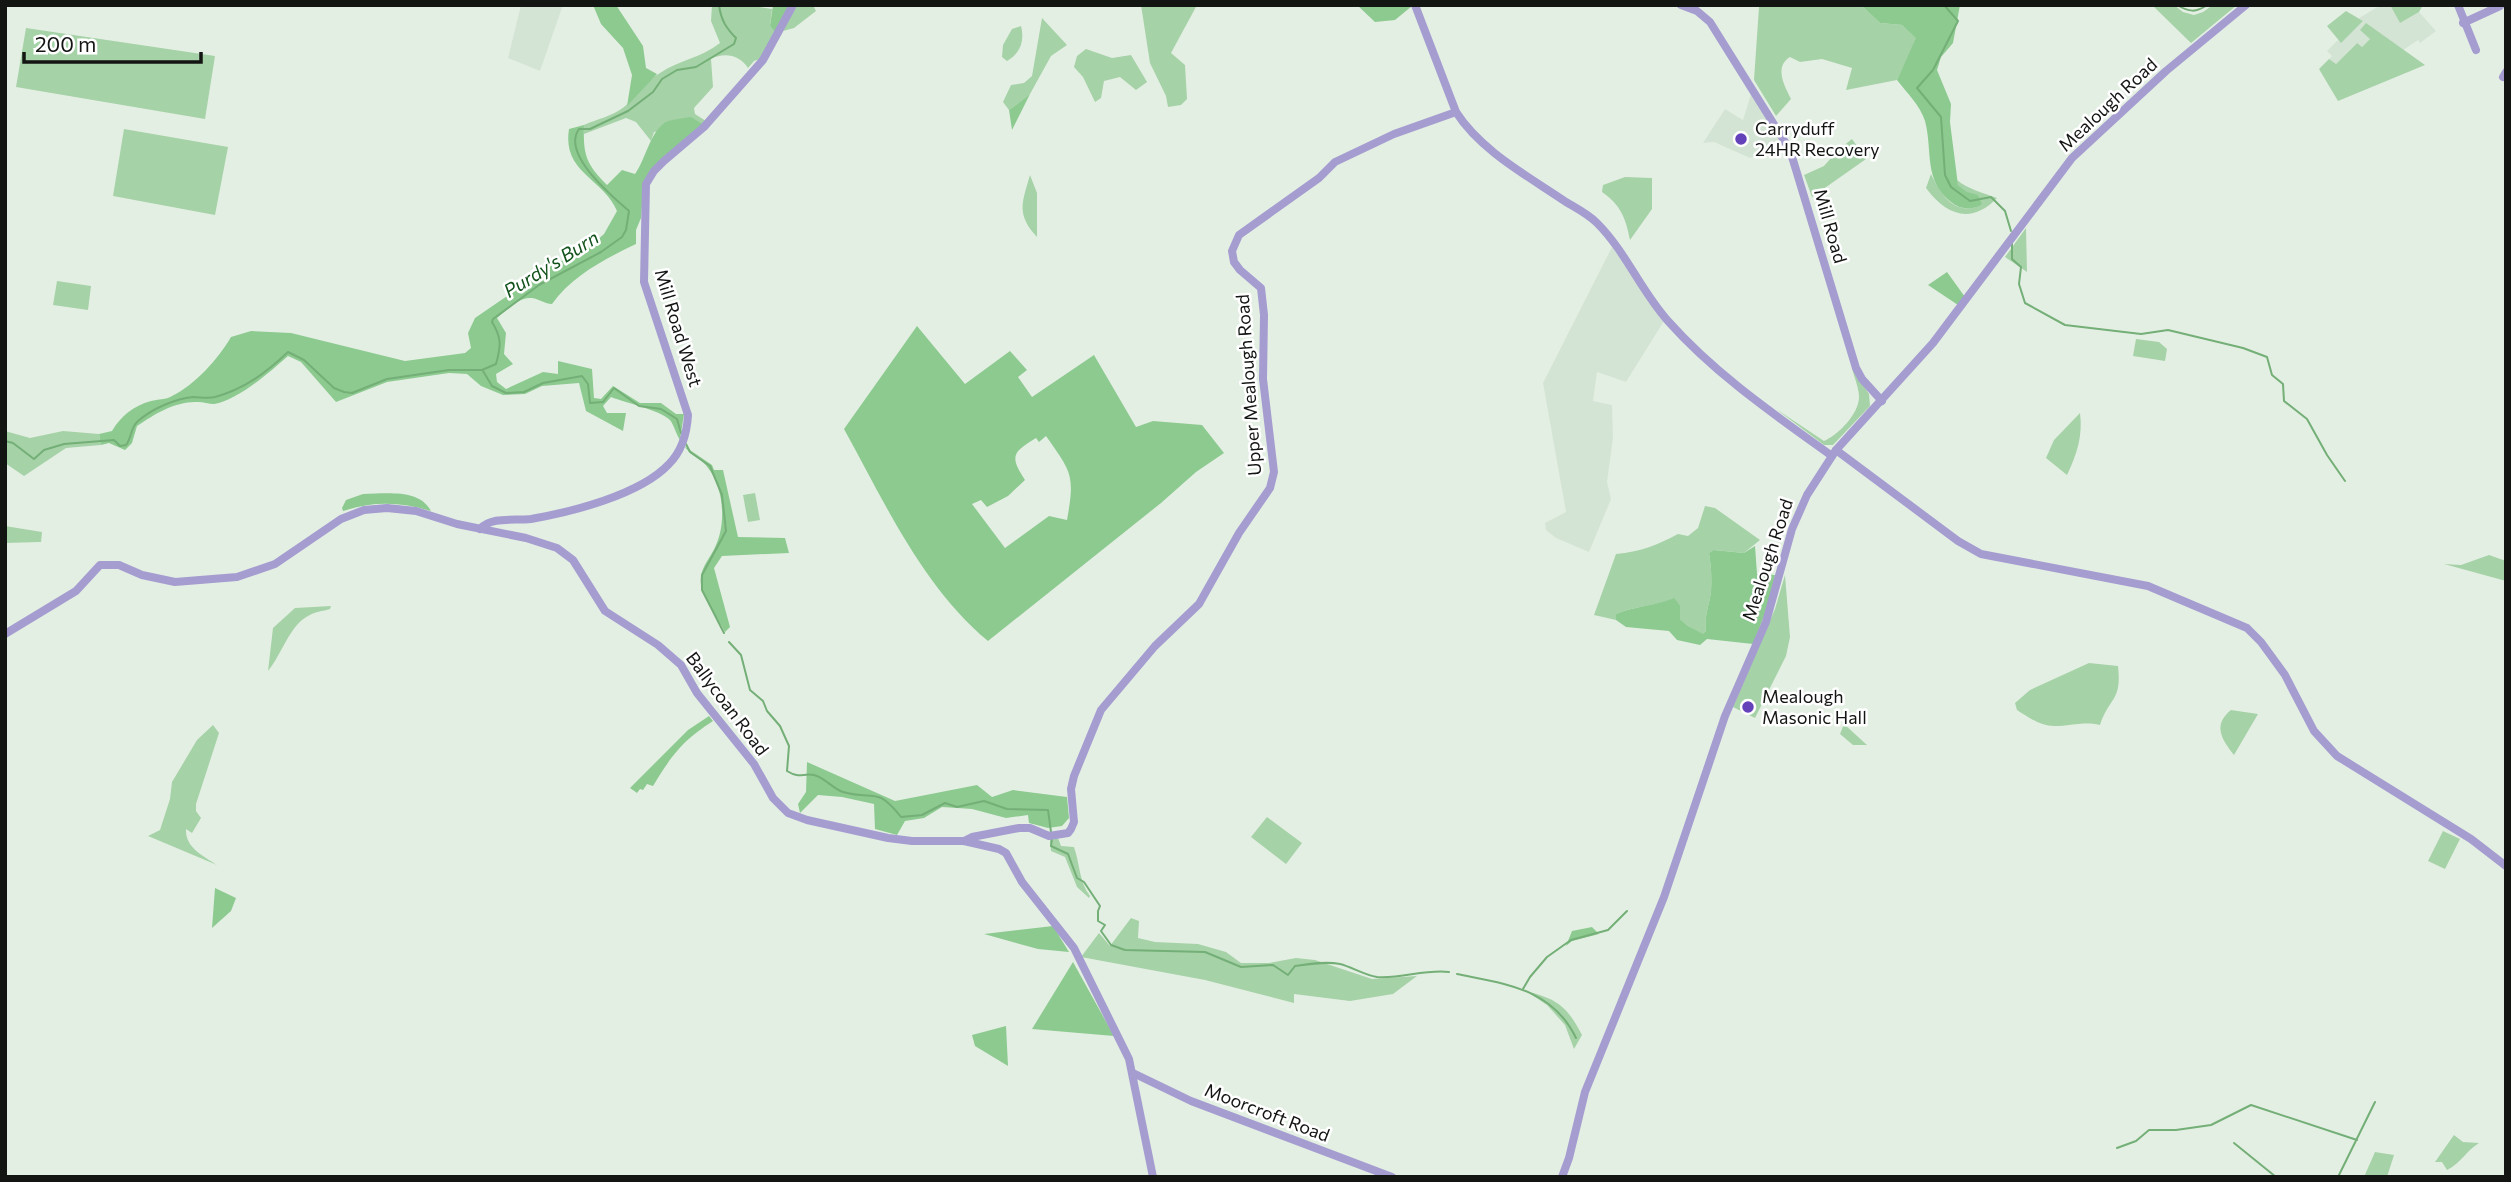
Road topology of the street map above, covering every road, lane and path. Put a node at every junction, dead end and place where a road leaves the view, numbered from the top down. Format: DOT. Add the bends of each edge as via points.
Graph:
graph roads {
  1 [pos="793,5"];
  2 [pos="1416,5"];
  3 [pos="1681,5"];
  4 [pos="2246,5"];
  5 [pos="2458,5"];
  6 [pos="2500,6"];
  7 [pos="2463,23"];
  8 [pos="2476,50"];
  9 [pos="1456,112"];
  10 [pos="1881,401"];
  11 [pos="1834,453"];
  12 [pos="480,529"];
  13 [pos="5,634"];
  14 [pos="964,841"];
  15 [pos="2506,866"];
  16 [pos="1133,1073"];
  17 [pos="1153,1177"];
  18 [pos="1392,1177"];
  19 [pos="1562,1177"];
  1 -- 12 [label="street, Mill Road West" via="755,70 704,127 664,160 646,184 645,282 688,415 687,432 671,462 609,499 544,516 493,520"];
  2 -- 9 [label="street"];
  3 -- 10 [label="street, Mill Road" via="1710,23 1785,141 1799,174 1856,368"];
  4 -- 10 [label="street, Mealough Road" via="2085,144 1933,343"];
  5 -- 7 [label="street"];
  6 -- 7 [label="street"];
  7 -- 8 [label="street"];
  9 -- 11 [label="street" via="1482,143 1594,220 1688,343 1734,383"];
  9 -- 14 [label="street, Upper Mealough Road" via="1335,162 1235,241 1234,262 1261,288 1263,379 1273,480 1199,604 1155,646 1101,710 1074,776 1074,822 1068,833 1052,836 1019,828"];
  10 -- 11 [label="street, Mealough Road"];
  11 -- 15 [label="street" via="1981,554 2148,586 2247,628 2274,659 2326,746"];
  11 -- 19 [label="street, Mealough Road" via="1795,520 1766,622 1725,716 1664,897 1585,1091"];
  12 -- 13 [label="street, Ballycoan Road" via="415,511 376,508 341,519 275,564 237,577 175,583 105,564 95,568 76,591"];
  12 -- 14 [label="street, Ballycoan Road" via="544,543 573,560 605,611 681,665 788,813 888,838"];
  14 -- 16 [label="street, Ballycoan Road" via="999,849 1012,861 1022,882 1073,948"];
  16 -- 17 [label="street, Ballycoan Road"];
  16 -- 18 [label="street, Moorcroft Road" via="1191,1101"];
}
